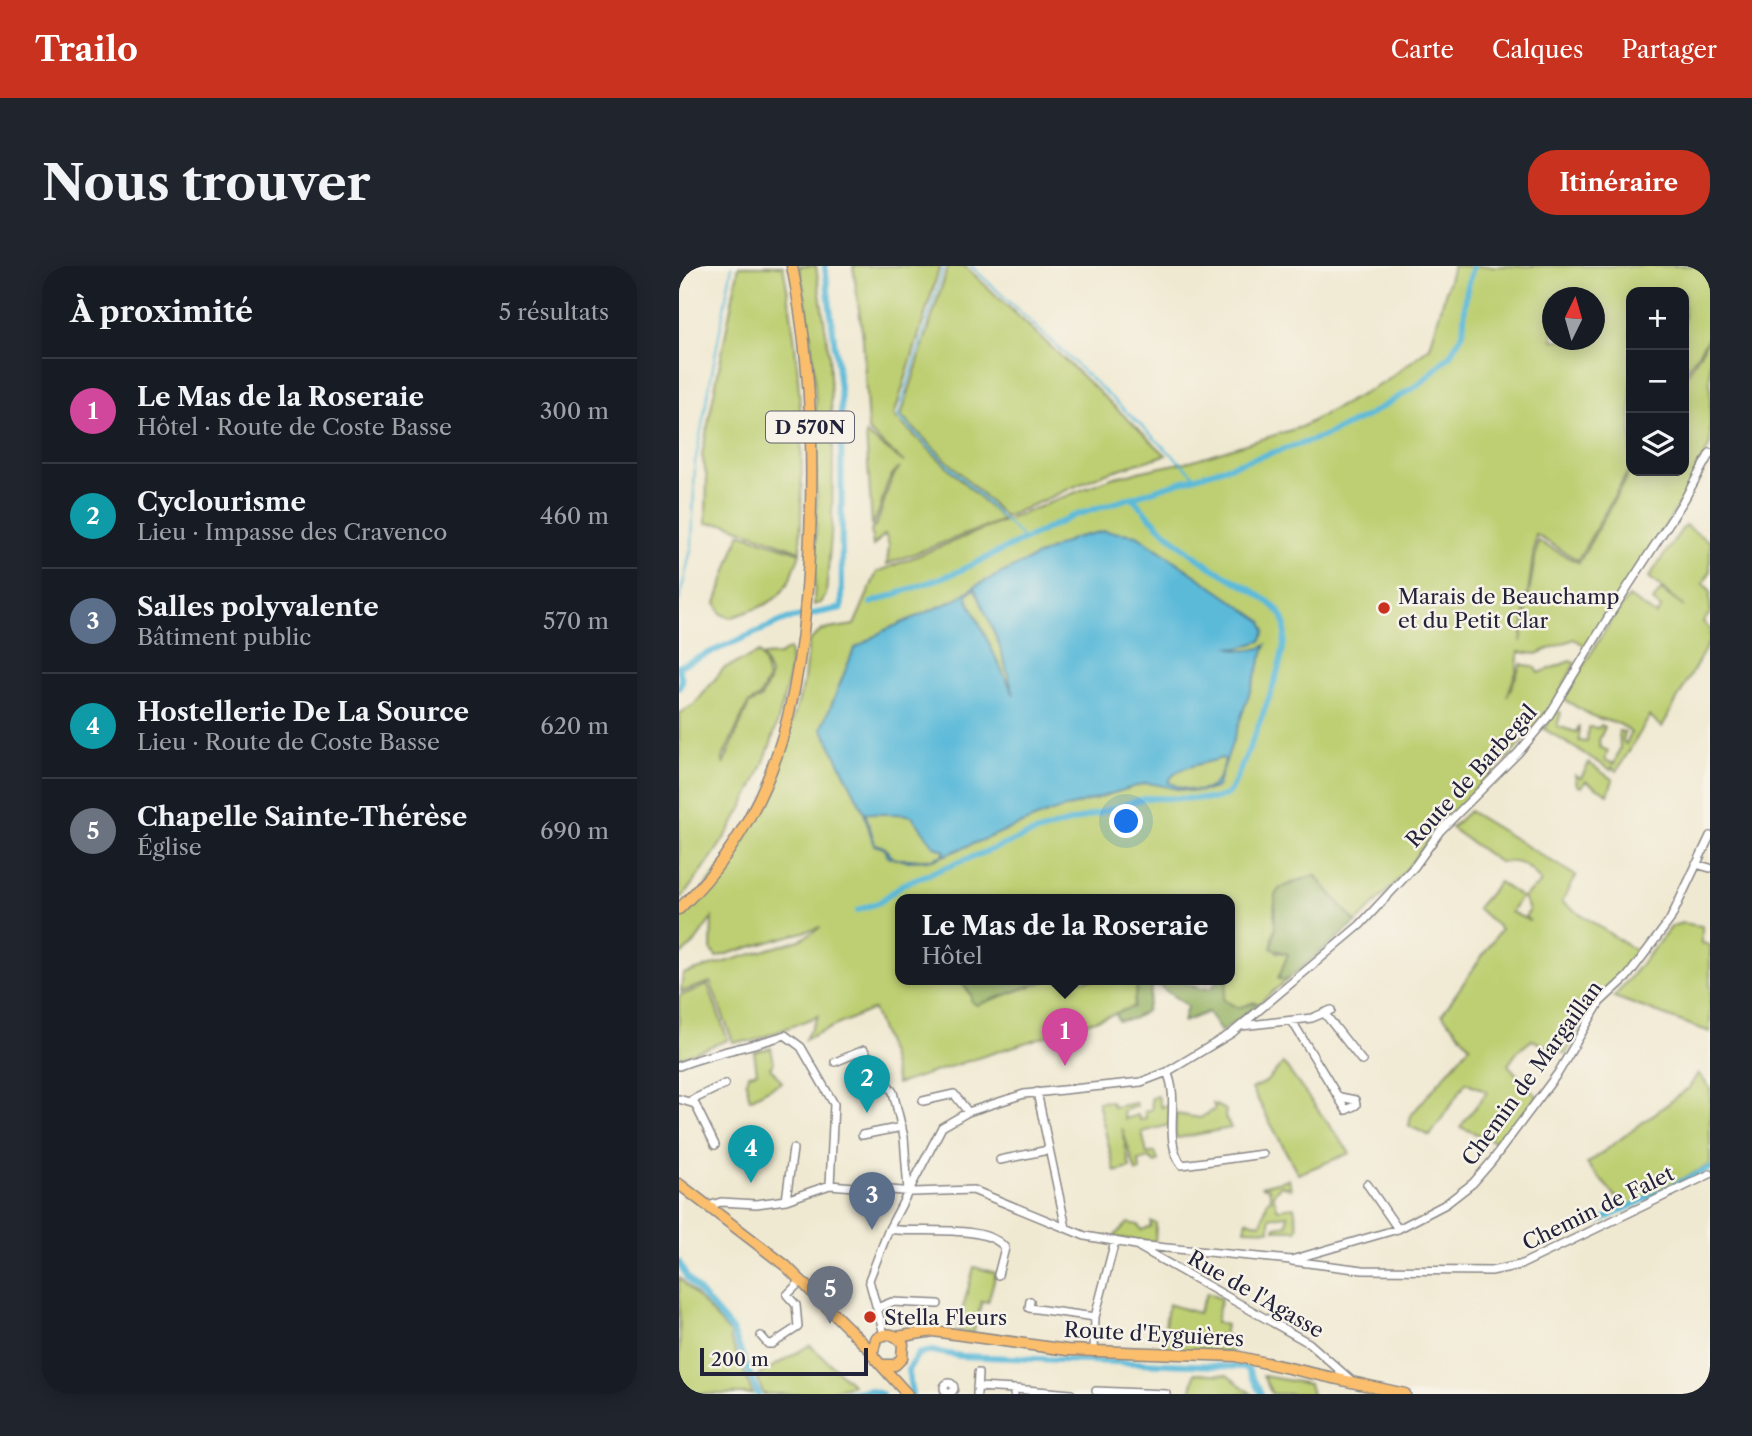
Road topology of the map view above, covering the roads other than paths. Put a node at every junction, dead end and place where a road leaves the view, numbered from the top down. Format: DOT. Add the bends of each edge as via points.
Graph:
graph roads {
  1 [pos="792,266"];
  2 [pos="1710,453"];
  3 [pos="1710,836"];
  4 [pos="1696,864"];
  5 [pos="1710,868"];
  6 [pos="679,909"];
  7 [pos="1292,1021"];
  8 [pos="1241,1026"];
  9 [pos="1362,1061"];
  10 [pos="835,1062"];
  11 [pos="679,1066"];
  12 [pos="1167,1072"];
  13 [pos="725,1084"];
  14 [pos="1037,1092"];
  15 [pos="1341,1097"];
  16 [pos="679,1099"];
  17 [pos="690,1101"];
  18 [pos="923,1101"];
  19 [pos="968,1112"];
  20 [pos="902,1127"];
  21 [pos="862,1135"];
  22 [pos="715,1145"];
  23 [pos="793,1149"];
  24 [pos="1048,1150"];
  25 [pos="1263,1154"];
  26 [pos="1000,1160"];
  27 [pos="1710,1174"];
  28 [pos="679,1184"];
  29 [pos="1367,1184"];
  30 [pos="830,1185"];
  31 [pos="894,1190"];
  32 [pos="908,1191"];
  33 [pos="786,1200"];
  34 [pos="708,1206"];
  35 [pos="900,1208"];
  36 [pos="1066,1228"];
  37 [pos="889,1229"];
  38 [pos="1398,1229"];
  39 [pos="1115,1241"];
  40 [pos="1136,1245"];
  41 [pos="1314,1254"];
  42 [pos="1291,1260"];
  43 [pos="1324,1267"];
  44 [pos="998,1275"];
  45 [pos="801,1280"];
  46 [pos="1030,1301"];
  47 [pos="938,1304"];
  48 [pos="877,1308"];
  49 [pos="1095,1317"];
  50 [pos="849,1330"];
  51 [pos="941,1334"];
  52 [pos="761,1336"];
  53 [pos="880,1336"];
  54 [pos="897,1337"];
  55 [pos="904,1348"];
  56 [pos="871,1351"];
  57 [pos="1094,1352"];
  58 [pos="899,1363"];
  59 [pos="881,1366"];
  60 [pos="978,1373"];
  61 [pos="1352,1381"];
  62 [pos="977,1391"];
  63 [pos="1096,1391"];
  64 [pos="905,1392"];
  65 [pos="1015,1392"];
  66 [pos="1128,1392"];
  67 [pos="1385,1392"];
  68 [pos="1071,1394"];
  69 [pos="1167,1394"];
  70 [pos="1405,1394"];
  1 -- 6 [label="main road, D 570N" via="804,335 811,508 803,641 791,713 760,796 711,874"];
  2 -- 8 [label="street, Route de Barbegal" via="1539,729 1440,831 1415,866 1360,925"];
  3 -- 4 [label="street, Chemin de Margaillan"];
  4 -- 5 [label="street"];
  4 -- 38 [label="street, Chemin de Margaillan" via="1670,920 1627,977 1601,1002 1558,1073 1492,1161 1473,1183 1432,1214"];
  7 -- 8 [label="street"];
  7 -- 9 [label="street" via="1328,1012"];
  7 -- 15 [label="street"];
  8 -- 12 [label="street, Route de Barbegal"];
  10 -- 20 [label="street" via="864,1050 894,1092"];
  11 -- 30 [label="street" via="785,1035 796,1040 834,1104"];
  12 -- 14 [label="street, Route de Barbegal" via="1141,1082"];
  12 -- 25 [label="street" via="1173,1093 1174,1141 1182,1166"];
  13 -- 17 [label="street"];
  14 -- 19 [label="street, Route de Barbegal"];
  14 -- 24 [label="street"];
  16 -- 17 [label="street"];
  17 -- 22 [label="street"];
  18 -- 19 [label="street" via="954,1094"];
  19 -- 32 [label="street, Route de Barbegal" via="942,1127"];
  20 -- 21 [label="street"];
  20 -- 32 [label="street"];
  23 -- 33 [label="street"];
  24 -- 26 [label="street"];
  24 -- 36 [label="street"];
  27 -- 43 [label="street, Chemin de Falet" via="1520,1265 1465,1271"];
  28 -- 34 [label="main road"];
  29 -- 38 [label="street"];
  30 -- 31 [label="street, Chemin de Margaillan"];
  30 -- 33 [label="street"];
  31 -- 32 [label="street, Chemin de Margaillan"];
  31 -- 35 [label="street"];
  32 -- 35 [label="street, Route de Barbegal"];
  32 -- 36 [label="street, Chemin de Margaillan" via="978,1192"];
  33 -- 34 [label="street"];
  34 -- 45 [label="main road"];
  35 -- 37 [label="street, Route de Barbegal"];
  36 -- 39 [label="street, Chemin de Margaillan"];
  37 -- 44 [label="street" via="954,1230 999,1242 1005,1248"];
  37 -- 48 [label="street, Route de Barbegal" via="869,1280"];
  38 -- 41 [label="street, Chemin de Margaillan"];
  39 -- 40 [label="street, Chemin de Margaillan"];
  39 -- 49 [label="street"];
  40 -- 42 [label="street, Chemin de Margaillan"];
  40 -- 61 [label="street, Rue de l'Agasse" via="1309,1343"];
  41 -- 42 [label="street, Chemin de Margaillan"];
  41 -- 43 [label="street"];
  42 -- 43 [label="street, Chemin de Falet"];
  45 -- 50 [label="main road"];
  45 -- 52 [label="street" via="787,1295 796,1305 798,1327 772,1344"];
  46 -- 49 [label="street" via="1029,1308"];
  47 -- 48 [label="street" via="904,1301"];
  48 -- 53 [label="street, Route de Barbegal"];
  49 -- 57 [label="street"];
  50 -- 53 [label="main road" via="859,1336"];
  50 -- 56 [label="main road"];
  51 -- 54 [label="main road, Route d'Eyguières"];
  51 -- 55 [label="main road, Route d'Eyguières" via="918,1336"];
  51 -- 57 [label="main road, Route d'Eyguières"];
  53 -- 54 [label="main road"];
  53 -- 56 [label="main road"];
  54 -- 55 [label="main road"];
  55 -- 58 [label="main road"];
  56 -- 59 [label="main road"];
  57 -- 61 [label="main road, Route d'Eyguières" via="1235,1356"];
  58 -- 59 [label="main road"];
  58 -- 64 [label="main road" via="898,1378"];
  59 -- 64 [label="main road"];
  60 -- 62 [label="street"];
  61 -- 67 [label="main road, Route d'Eyguières"];
  62 -- 65 [label="street"];
  63 -- 66 [label="street"];
  65 -- 68 [label="street"];
  66 -- 69 [label="street"];
  67 -- 70 [label="main road, Route d'Eyguières"];
}
